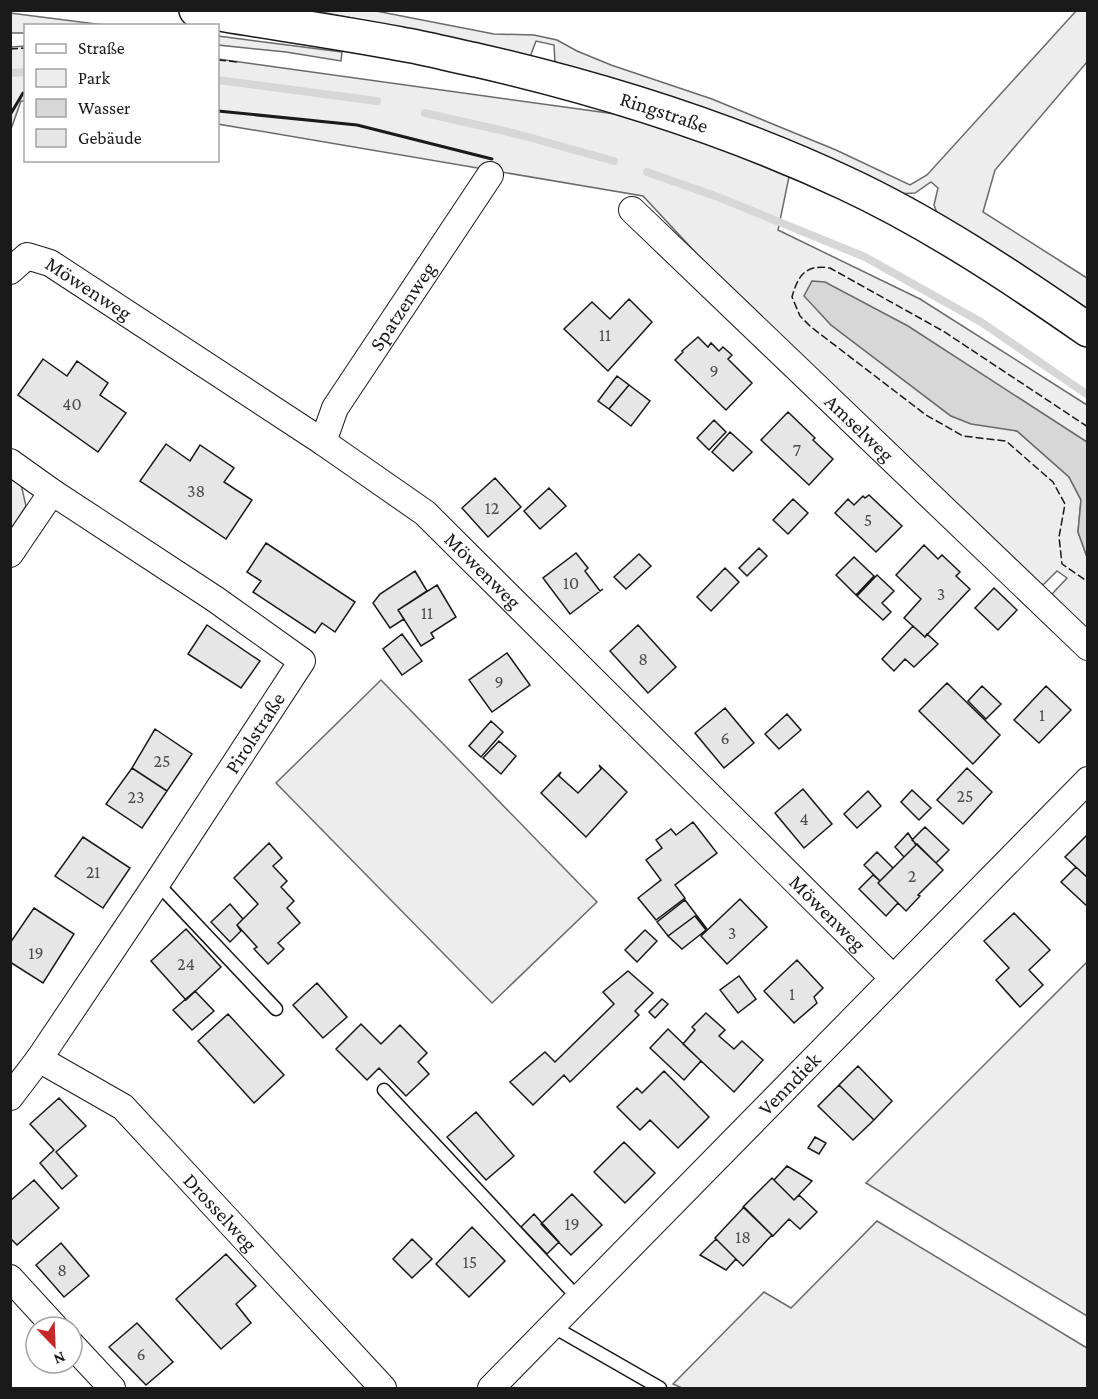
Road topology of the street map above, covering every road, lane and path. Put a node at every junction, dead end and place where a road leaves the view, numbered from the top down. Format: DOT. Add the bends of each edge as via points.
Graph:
graph roads {
  1 [pos="196,10"];
  2 [pos="490,176"];
  3 [pos="632,210"];
  4 [pos="10,271"];
  5 [pos="1088,330"];
  6 [pos="323,442"];
  7 [pos="10,462"];
  8 [pos="52,492"];
  9 [pos="10,554"];
  10 [pos="1088,647"];
  11 [pos="1088,780"];
  12 [pos="157,883"];
  13 [pos="893,978"];
  14 [pos="276,1009"];
  15 [pos="39,1059"];
  16 [pos="384,1090"];
  17 [pos="10,1097"];
  18 [pos="10,1278"];
  19 [pos="578,1298"];
  20 [pos="44,1315"];
  21 [pos="552,1326"];
  22 [pos="84,1358"];
  23 [pos="112,1389"];
  24 [pos="383,1389"];
  25 [pos="491,1389"];
  26 [pos="660,1389"];
  1 -- 5 [label="main road, Ringstraße" via="403,44 615,95 695,123 847,183 1026,287"];
  2 -- 6 [label="street, Spatzenweg" via="335,408"];
  3 -- 10 [label="street, Amselweg"];
  4 -- 6 [label="street, Möwenweg" via="27,256 50,263"];
  6 -- 13 [label="street, Möwenweg" via="425,513"];
  7 -- 8 [label="street, Pirolstraße"];
  8 -- 9 [label="street"];
  8 -- 12 [label="street, Pirolstraße" via="302,661"];
  11 -- 13 [label="street, Venndiek"];
  12 -- 14 [label="lane"];
  12 -- 15 [label="street, Pirolstraße"];
  13 -- 19 [label="street, Venndiek"];
  15 -- 17 [label="street, Pirolstraße"];
  15 -- 24 [label="street, Drosselweg" via="123,1107"];
  16 -- 19 [label="lane"];
  18 -- 20 [label="street"];
  19 -- 21 [label="street, Venndiek"];
  21 -- 25 [label="street, Venndiek"];
  21 -- 26 [label="lane"];
  22 -- 23 [label="street"];
}
